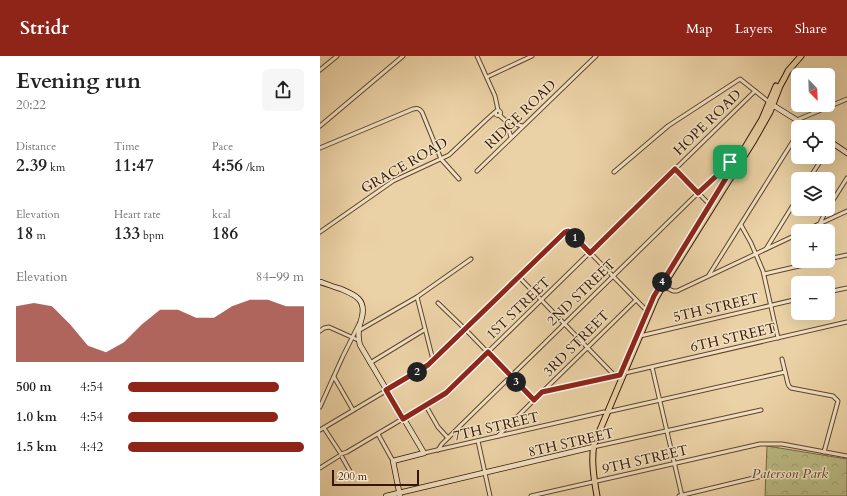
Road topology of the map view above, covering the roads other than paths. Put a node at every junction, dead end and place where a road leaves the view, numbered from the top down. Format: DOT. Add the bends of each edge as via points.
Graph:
graph roads {
  1 [pos="337,56"];
  2 [pos="403,56"];
  3 [pos="477,56"];
  4 [pos="532,56"];
  5 [pos="596,56"];
  6 [pos="797,56"];
  7 [pos="801,56"];
  8 [pos="320,70"];
  9 [pos="487,77"];
  10 [pos="755,91"];
  11 [pos="847,100"];
  12 [pos="771,104"];
  13 [pos="497,111"];
  14 [pos="797,120"];
  15 [pos="506,121"];
  16 [pos="320,126"];
  17 [pos="522,126"];
  18 [pos="511,137"];
  19 [pos="791,144"];
  20 [pos="835,145"];
  21 [pos="320,148"];
  22 [pos="742,152"];
  23 [pos="847,153"];
  24 [pos="441,159"];
  25 [pos="675,169"];
  26 [pos="477,171"];
  27 [pos="614,172"];
  28 [pos="459,178"];
  29 [pos="847,178"];
  30 [pos="698,193"];
  31 [pos="835,197"];
  32 [pos="710,205"];
  33 [pos="791,208"];
  34 [pos="847,211"];
  35 [pos="824,216"];
  36 [pos="820,223"];
  37 [pos="741,225"];
  38 [pos="320,232"];
  39 [pos="791,237"];
  40 [pos="766,249"];
  41 [pos="590,253"];
  42 [pos="756,253"];
  43 [pos="847,255"];
  44 [pos="835,258"];
  45 [pos="471,259"];
  46 [pos="791,268"];
  47 [pos="764,274"];
  48 [pos="709,276"];
  49 [pos="518,277"];
  50 [pos="613,277"];
  51 [pos="320,282"];
  52 [pos="663,286"];
  53 [pos="847,288"];
  54 [pos="835,291"];
  55 [pos="416,297"];
  56 [pos="541,300"];
  57 [pos="636,300"];
  58 [pos="791,301"];
  59 [pos="438,303"];
  60 [pos="771,306"];
  61 [pos="647,311"];
  62 [pos="361,321"];
  63 [pos="847,322"];
  64 [pos="565,324"];
  65 [pos="465,329"];
  66 [pos="424,330"];
  67 [pos="320,331"];
  68 [pos="358,331"];
  69 [pos="639,336"];
  70 [pos="352,338"];
  71 [pos="778,338"];
  72 [pos="358,340"];
  73 [pos="588,347"];
  74 [pos="488,352"];
  75 [pos="782,359"];
  76 [pos="433,360"];
  77 [pos="370,362"];
  78 [pos="652,367"];
  79 [pos="785,372"];
  80 [pos="620,375"];
  81 [pos="511,376"];
  82 [pos="334,377"];
  83 [pos="386,390"];
  84 [pos="542,392"];
  85 [pos="534,400"];
  86 [pos="660,400"];
  87 [pos="426,406"];
  88 [pos="320,407"];
  89 [pos="353,410"];
  90 [pos="761,410"];
  91 [pos="606,412"];
  92 [pos="403,419"];
  93 [pos="324,428"];
  94 [pos="320,430"];
  95 [pos="667,431"];
  96 [pos="378,434"];
  97 [pos="498,436"];
  98 [pos="448,438"];
  99 [pos="478,441"];
  100 [pos="592,448"];
  101 [pos="438,450"];
  102 [pos="824,452"];
  103 [pos="424,454"];
  104 [pos="341,456"];
  105 [pos="847,456"];
  106 [pos="393,461"];
  107 [pos="674,463"];
  108 [pos="320,468"];
  109 [pos="351,473"];
  110 [pos="485,473"];
  111 [pos="762,476"];
  112 [pos="593,482"];
  113 [pos="400,494"];
  114 [pos="386,496"];
  115 [pos="490,496"];
  116 [pos="531,496"];
  117 [pos="594,496"];
  118 [pos="597,496"];
  119 [pos="681,496"];
  1 -- 8 [label="street"];
  2 -- 16 [label="street"];
  3 -- 9 [label="street"];
  4 -- 9 [label="street"];
  5 -- 17 [label="street, RIDGE ROAD"];
  6 -- 12 [label="main road" via="783,73"];
  7 -- 12 [label="main road" via="784,77"];
  9 -- 13 [label="street" via="495,96"];
  10 -- 12 [label="street"];
  10 -- 25 [label="street, HOPE ROAD"];
  10 -- 27 [label="street" via="740,79 668,126"];
  11 -- 14 [label="street"];
  12 -- 14 [label="main road"];
  12 -- 22 [label="main road"];
  12 -- 52 [label="main road" via="766,120 753,142"];
  13 -- 15 [label="street"];
  13 -- 24 [label="street, GRACE ROAD"];
  15 -- 17 [label="street"];
  15 -- 18 [label="street"];
  17 -- 18 [label="street, RIDGE ROAD"];
  18 -- 26 [label="street, RIDGE ROAD"];
  19 -- 37 [label="street"];
  20 -- 23 [label="main road"];
  21 -- 24 [label="street" via="416,108 422,112"];
  22 -- 30 [label="street, 2ND STREET"];
  22 -- 32 [label="main road"];
  24 -- 28 [label="street"];
  24 -- 38 [label="street, GRACE ROAD" via="393,181"];
  25 -- 30 [label="street"];
  25 -- 41 [label="street, HOPE ROAD"];
  29 -- 31 [label="street"];
  30 -- 32 [label="street"];
  30 -- 50 [label="street, 2ND STREET"];
  32 -- 61 [label="main road" via="656,291"];
  33 -- 40 [label="street"];
  34 -- 36 [label="street"];
  35 -- 36 [label="street"];
  37 -- 42 [label="street"];
  37 -- 48 [label="street"];
  39 -- 40 [label="street"];
  40 -- 42 [label="street"];
  41 -- 49 [label="street" via="566,231"];
  41 -- 50 [label="street"];
  41 -- 56 [label="street, 1ST STREET"];
  42 -- 47 [label="street"];
  42 -- 48 [label="street"];
  43 -- 44 [label="street"];
  45 -- 55 [label="street"];
  46 -- 47 [label="street"];
  47 -- 60 [label="street"];
  48 -- 52 [label="street" via="676,291"];
  49 -- 56 [label="street"];
  49 -- 65 [label="street"];
  50 -- 57 [label="street"];
  50 -- 64 [label="street, 2ND STREET"];
  51 -- 62 [label="main road" via="357,296 363,309"];
  52 -- 69 [label="main road"];
  53 -- 54 [label="street"];
  55 -- 66 [label="street"];
  55 -- 68 [label="street"];
  56 -- 64 [label="street"];
  56 -- 74 [label="street, 1ST STREET"];
  57 -- 61 [label="street"];
  57 -- 73 [label="street, 3RD STREET"];
  58 -- 60 [label="street, 5TH STREET"];
  59 -- 65 [label="street"];
  60 -- 69 [label="street, 5TH STREET"];
  60 -- 71 [label="street"];
  61 -- 80 [label="main road"];
  62 -- 68 [label="main road"];
  62 -- 70 [label="street"];
  63 -- 71 [label="street, 6TH STREET"];
  64 -- 73 [label="street"];
  64 -- 81 [label="street, 2ND STREET"];
  65 -- 74 [label="street"];
  65 -- 76 [label="street"];
  66 -- 76 [label="street"];
  66 -- 77 [label="street"];
  67 -- 70 [label="street" via="329,327"];
  68 -- 72 [label="main road"];
  69 -- 80 [label="main road"];
  70 -- 72 [label="street"];
  70 -- 82 [label="street"];
  71 -- 78 [label="street, 6TH STREET"];
  72 -- 77 [label="main road"];
  73 -- 80 [label="street"];
  73 -- 84 [label="street, 3RD STREET"];
  74 -- 81 [label="street"];
  74 -- 87 [label="street, 1ST STREET" via="446,393"];
  75 -- 79 [label="street"];
  76 -- 83 [label="street" via="423,369"];
  77 -- 83 [label="main road"];
  78 -- 80 [label="street, 6TH STREET"];
  78 -- 86 [label="street"];
  79 -- 86 [label="street, 7TH STREET"];
  79 -- 102 [label="street" via="791,388 833,396 838,400"];
  80 -- 84 [label="street, 6TH STREET"];
  80 -- 91 [label="main road"];
  81 -- 85 [label="street"];
  81 -- 98 [label="street, 2ND STREET"];
  82 -- 88 [label="street"];
  82 -- 89 [label="street"];
  83 -- 89 [label="street"];
  83 -- 92 [label="main road"];
  84 -- 85 [label="street, 3RD STREET"];
  85 -- 97 [label="street, 3RD STREET"];
  86 -- 91 [label="street, 7TH STREET"];
  86 -- 95 [label="street"];
  87 -- 92 [label="street, 1ST STREET"];
  87 -- 98 [label="street" via="438,427"];
  89 -- 93 [label="street"];
  90 -- 95 [label="street, 8TH STREET"];
  91 -- 97 [label="street, 7TH STREET"];
  91 -- 100 [label="main road"];
  92 -- 96 [label="street, 1ST STREET"];
  92 -- 103 [label="main road"];
  93 -- 94 [label="street"];
  93 -- 104 [label="street"];
  95 -- 100 [label="street, 8TH STREET"];
  95 -- 107 [label="street"];
  96 -- 104 [label="street, 1ST STREET"];
  96 -- 106 [label="street"];
  97 -- 99 [label="street, 7TH STREET"];
  98 -- 101 [label="street, 2ND STREET"];
  99 -- 101 [label="street, 7TH STREET"];
  99 -- 110 [label="street"];
  100 -- 110 [label="main road, 8TH STREET"];
  100 -- 112 [label="main road"];
  101 -- 103 [label="street, 7TH STREET"];
  102 -- 105 [label="street, 9TH STREET"];
  102 -- 107 [label="street, 9TH STREET" via="764,443"];
  103 -- 106 [label="main road, 7TH STREET"];
  104 -- 108 [label="street, 1ST STREET"];
  104 -- 109 [label="street"];
  106 -- 113 [label="main road"];
  107 -- 112 [label="street, 9TH STREET"];
  107 -- 119 [label="street"];
  110 -- 113 [label="main road, 8TH STREET"];
  110 -- 115 [label="street"];
  111 -- 119 [label="street"];
  112 -- 116 [label="street, 9TH STREET"];
  112 -- 117 [label="main road"];
  112 -- 118 [label="main road"];
  113 -- 114 [label="main road, 8TH STREET"];
}
